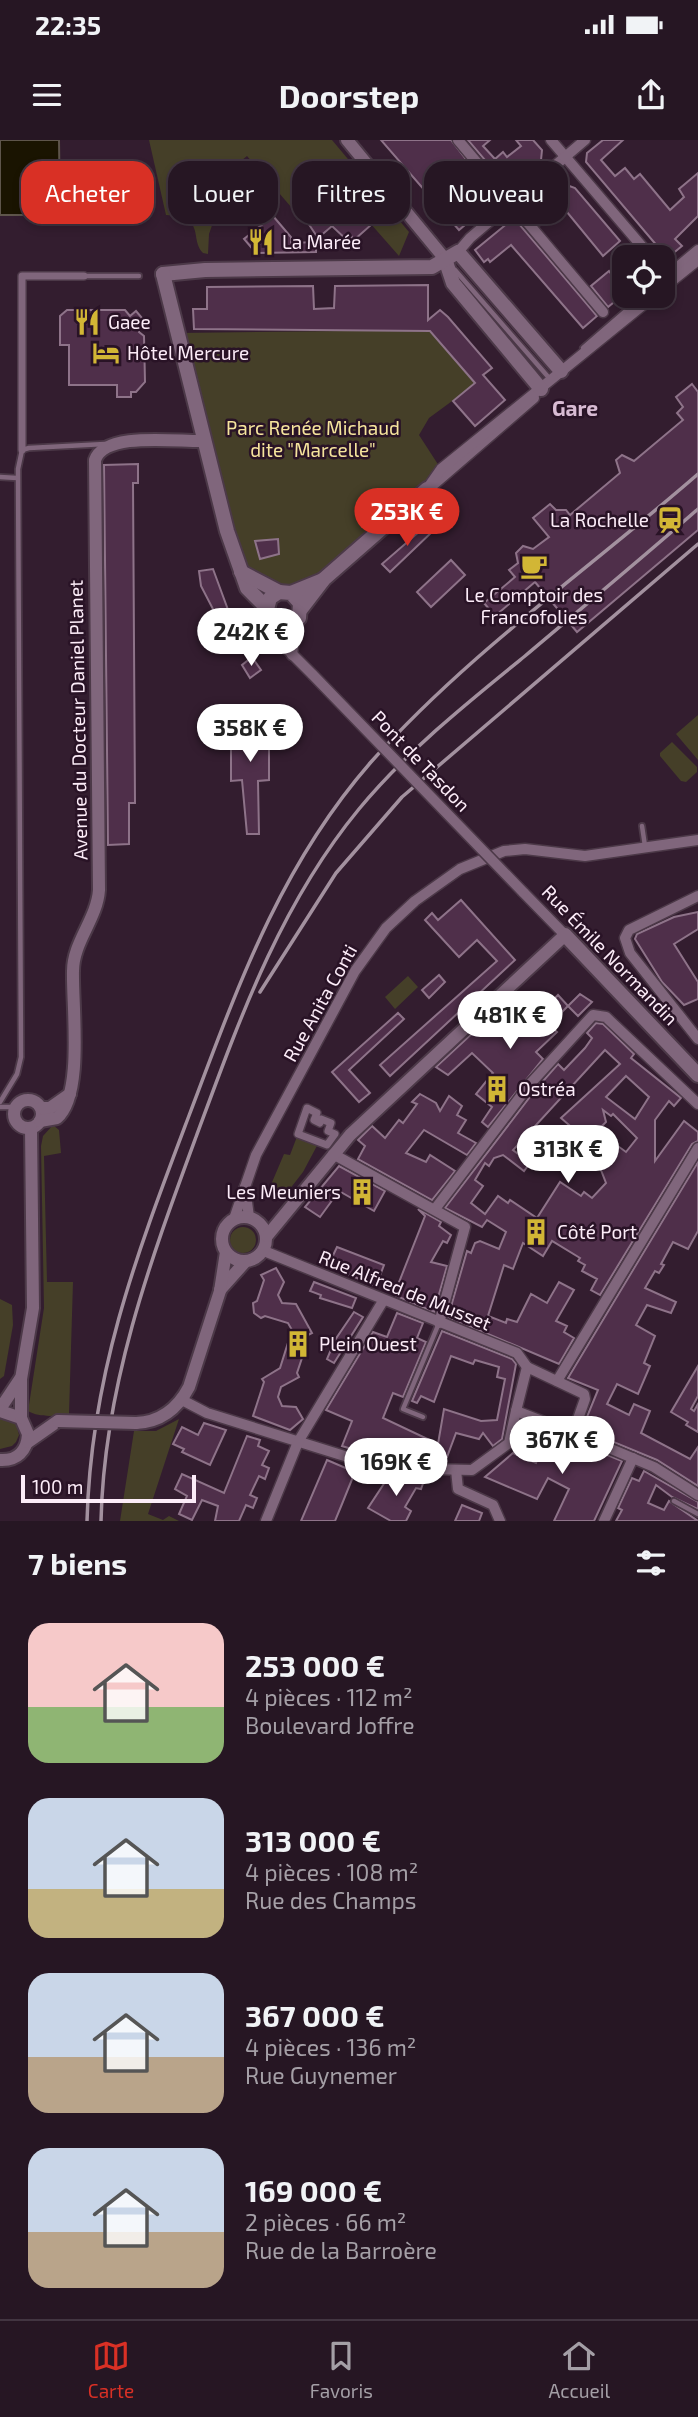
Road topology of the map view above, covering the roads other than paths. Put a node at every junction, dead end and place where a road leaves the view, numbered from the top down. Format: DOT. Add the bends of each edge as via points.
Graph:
graph roads {
  1 [pos="347,140"];
  2 [pos="458,140"];
  3 [pos="551,140"];
  4 [pos="585,140"];
  5 [pos="565,157"];
  6 [pos="476,161"];
  7 [pos="560,161"];
  8 [pos="487,224"];
  9 [pos="529,224"];
  10 [pos="641,245"];
  11 [pos="698,250"];
  12 [pos="452,255"];
  13 [pos="698,260"];
  14 [pos="183,269"];
  15 [pos="675,271"];
  16 [pos="675,274"];
  17 [pos="83,276"];
  18 [pos="139,276"];
  19 [pos="172,307"];
  20 [pos="630,308"];
  21 [pos="639,308"];
  22 [pos="603,313"];
  23 [pos="551,380"];
  24 [pos="204,441"];
  25 [pos="108,444"];
  26 [pos="22,450"];
  27 [pos="17,476"];
  28 [pos="0,477"];
  29 [pos="427,489"];
  30 [pos="240,571"];
  31 [pos="324,579"];
  32 [pos="285,592"];
  33 [pos="266,607"];
  34 [pos="299,615"];
  35 [pos="276,625"];
  36 [pos="292,655"];
  37 [pos="642,826"];
  38 [pos="698,840"];
  39 [pos="645,848"];
  40 [pos="523,892"];
  41 [pos="698,896"];
  42 [pos="565,936"];
  43 [pos="698,1039"];
  44 [pos="698,1075"];
  45 [pos="0,1102"];
  46 [pos="698,1104"];
  47 [pos="0,1107"];
  48 [pos="15,1107"];
  49 [pos="307,1108"];
  50 [pos="37,1119"];
  51 [pos="698,1148"];
  52 [pos="333,1154"];
  53 [pos="247,1174"];
  54 [pos="435,1209"];
  55 [pos="234,1219"];
  56 [pos="283,1219"];
  57 [pos="255,1220"];
  58 [pos="267,1236"];
  59 [pos="264,1251"];
  60 [pos="226,1252"];
  61 [pos="244,1262"];
  62 [pos="220,1291"];
  63 [pos="383,1301"];
  64 [pos="439,1323"];
  65 [pos="527,1367"];
  66 [pos="21,1379"];
  67 [pos="557,1381"];
  68 [pos="182,1400"];
  69 [pos="0,1410"];
  70 [pos="516,1411"];
  71 [pos="423,1417"];
  72 [pos="22,1419"];
  73 [pos="58,1421"];
  74 [pos="573,1433"];
  75 [pos="28,1441"];
  76 [pos="298,1442"];
  77 [pos="634,1458"];
  78 [pos="1,1461"];
  79 [pos="456,1470"];
  80 [pos="698,1495"];
  81 [pos="674,1501"];
  82 [pos="698,1514"];
  83 [pos="265,1521"];
  84 [pos="500,1521"];
  85 [pos="604,1521"];
  1 -- 12 [label="street" via="429,240"];
  2 -- 6 [label="street"];
  3 -- 5 [label="street"];
  4 -- 5 [label="street"];
  5 -- 7 [label="street"];
  5 -- 10 [label="street"];
  8 -- 12 [label="street"];
  9 -- 22 [label="street"];
  11 -- 15 [label="street"];
  12 -- 14 [label="main road" via="432,267"];
  12 -- 23 [label="main road"];
  12 -- 23 [label="main road" via="447,272 453,283"];
  13 -- 16 [label="street"];
  14 -- 19 [label="main road"];
  14 -- 19 [label="main road" via="163,274"];
  17 -- 18 [label="lane"];
  17 -- 26 [label="street" via="22,276"];
  19 -- 24 [label="main road"];
  20 -- 23 [label="lane"];
  21 -- 23 [label="street"];
  23 -- 29 [label="street" via="441,470"];
  24 -- 25 [label="street"];
  24 -- 30 [label="main road"];
  25 -- 26 [label="lane"];
  25 -- 50 [label="street, Avenue du Docteur Daniel Planet" via="97,454 93,477 99,890 73,963 71,1094 62,1114"];
  26 -- 27 [label="lane"];
  27 -- 28 [label="lane"];
  27 -- 45 [label="lane" via="21,1057 17,1074"];
  29 -- 31 [label="main road"];
  30 -- 32 [label="main road"];
  30 -- 33 [label="main road" via="247,588"];
  31 -- 32 [label="main road"];
  31 -- 34 [label="main road"];
  32 -- 33 [label="main road" via="270,598"];
  32 -- 34 [label="main road" via="296,597"];
  33 -- 35 [label="main road" via="268,618"];
  34 -- 35 [label="main road" via="283,627"];
  34 -- 36 [label="street"];
  35 -- 36 [label="street, Pont de Tasdon"];
  36 -- 40 [label="street, Pont de Tasdon, bridge"];
  37 -- 39 [label="lane"];
  38 -- 39 [label="street, Rue Anita Conti"];
  39 -- 53 [label="street, Rue Anita Conti" via="584,856 504,851 460,869 415,901 386,928 355,971"];
  40 -- 42 [label="street, Rue Émile Normandin"];
  41 -- 43 [label="street, Rue Émile Normandin" via="629,930 625,938 630,953"];
  42 -- 44 [label="main road, Rue Émile Normandin"];
  42 -- 52 [label="street"];
  46 -- 54 [label="street" via="606,1017 593,1015 530,1083"];
  47 -- 48 [label="lane"];
  48 -- 50 [label="street" via="17,1123"];
  48 -- 50 [label="street" via="29,1100"];
  49 -- 49 [label="street" via="317,1113 314,1120 331,1123 328,1131 335,1134 327,1145 298,1134"];
  50 -- 66 [label="street" via="33,1322"];
  51 -- 67 [label="street"];
  52 -- 54 [label="street"];
  52 -- 56 [label="street"];
  53 -- 55 [label="street, Rue Anita Conti"];
  53 -- 57 [label="street, Rue Anita Conti" via="244,1195"];
  54 -- 64 [label="street" via="463,1224 467,1231"];
  55 -- 57 [label="street"];
  55 -- 60 [label="street" via="222,1237"];
  56 -- 57 [label="street"];
  56 -- 58 [label="street"];
  57 -- 58 [label="street"];
  58 -- 59 [label="street"];
  59 -- 61 [label="street"];
  59 -- 63 [label="street, Rue Alfred de Musset"];
  60 -- 61 [label="street"];
  60 -- 62 [label="street"];
  61 -- 62 [label="street"];
  62 -- 68 [label="street"];
  63 -- 64 [label="street, Rue Alfred de Musset"];
  63 -- 76 [label="street"];
  64 -- 65 [label="street, Rue Alfred de Musset" via="517,1353"];
  64 -- 71 [label="lane" via="403,1409"];
  65 -- 67 [label="street, Rue Alfred de Musset"];
  65 -- 70 [label="street"];
  66 -- 69 [label="street"];
  66 -- 72 [label="street"];
  67 -- 74 [label="street, Rue Alfred de Musset" via="584,1394"];
  68 -- 73 [label="street, bridge" via="159,1418 136,1423"];
  68 -- 76 [label="street" via="196,1409"];
  69 -- 72 [label="street"];
  70 -- 74 [label="street"];
  70 -- 79 [label="street" via="509,1443 472,1470"];
  72 -- 73 [label="street"];
  72 -- 75 [label="street"];
  73 -- 75 [label="street"];
  74 -- 77 [label="street"];
  75 -- 78 [label="street" via="16,1457"];
  76 -- 79 [label="street" via="383,1468"];
  76 -- 83 [label="street"];
  77 -- 80 [label="street"];
  77 -- 85 [label="street"];
  79 -- 84 [label="street" via="458,1489 492,1506"];
  81 -- 82 [label="lane"];
}
